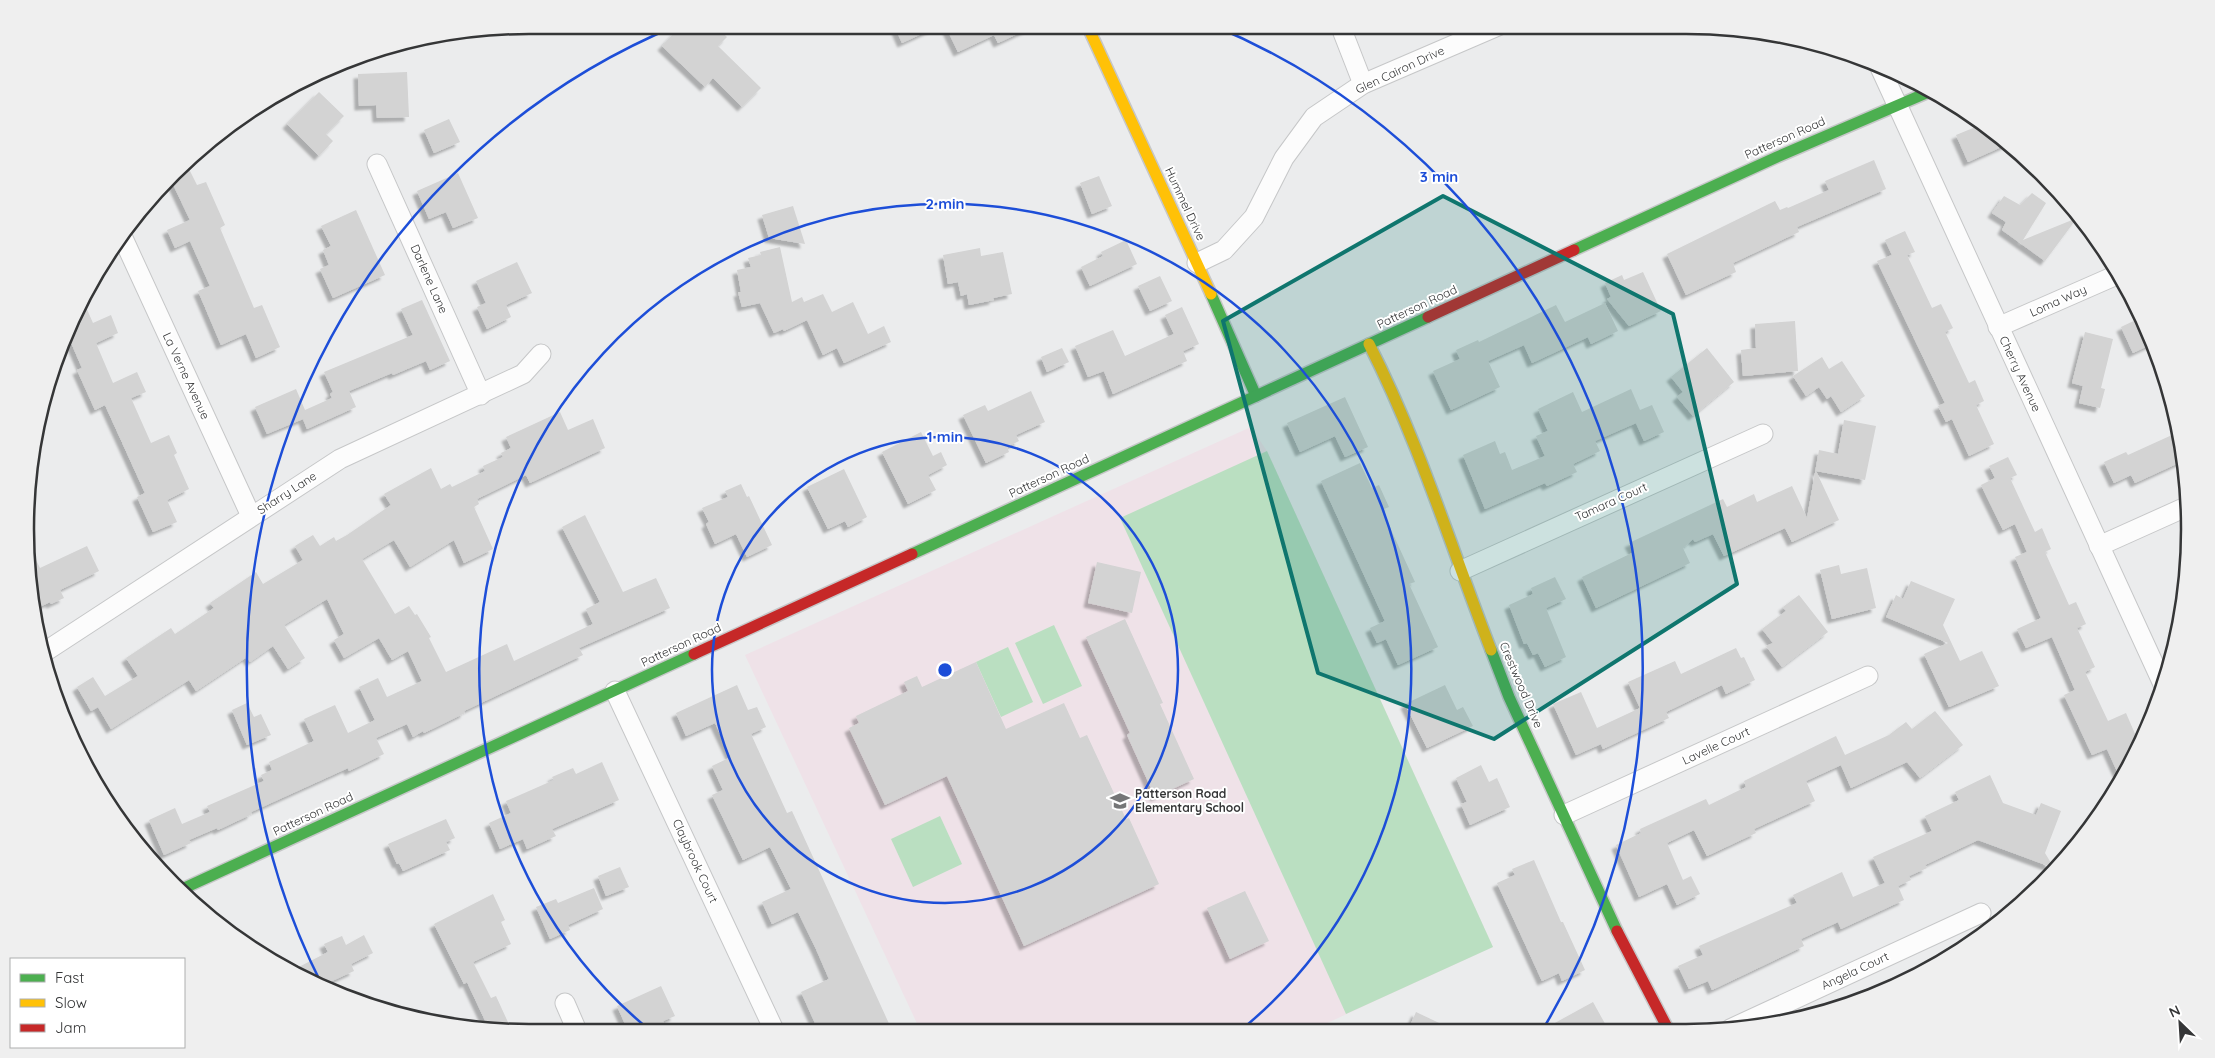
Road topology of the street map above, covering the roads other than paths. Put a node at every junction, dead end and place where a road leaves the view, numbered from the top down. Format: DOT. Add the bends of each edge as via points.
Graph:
graph roads {
  1 [pos="1091,34"];
  2 [pos="1344,34"];
  3 [pos="1479,34"];
  4 [pos="1883,74"];
  5 [pos="1363,84"];
  6 [pos="1923,94"];
  7 [pos="1896,105"];
  8 [pos="377,164"];
  9 [pos="125,243"];
  10 [pos="1197,263"];
  11 [pos="2112,277"];
  12 [pos="1998,327"];
  13 [pos="1370,344"];
  14 [pos="541,354"];
  15 [pos="481,395"];
  16 [pos="1256,396"];
  17 [pos="1763,434"];
  18 [pos="2180,509"];
  19 [pos="251,516"];
  20 [pos="2099,546"];
  21 [pos="1460,571"];
  22 [pos="49,649"];
  23 [pos="2159,675"];
  24 [pos="1868,676"];
  25 [pos="615,691"];
  26 [pos="1564,816"];
  27 [pos="187,887"];
  28 [pos="1980,913"];
  29 [pos="565,1004"];
  30 [pos="1749,1020"];
  31 [pos="574,1024"];
  32 [pos="771,1024"];
  33 [pos="1665,1024"];
  1 -- 10 [label="street, Hummel Drive"];
  2 -- 5 [label="street"];
  3 -- 5 [label="street, Glen Cairon Drive"];
  4 -- 7 [label="street, Cherry Avenue"];
  5 -- 10 [label="street, Glen Cairon Drive" via="1314,117 1284,158 1254,217 1224,250"];
  6 -- 7 [label="street, Patterson Road"];
  7 -- 12 [label="street, Cherry Avenue"];
  7 -- 13 [label="street, Patterson Road" via="1777,156"];
  8 -- 15 [label="street, Darlene Lane"];
  9 -- 19 [label="street, La Verne Avenue"];
  10 -- 16 [label="street, Hummel Drive"];
  11 -- 12 [label="street, Loma Way"];
  12 -- 20 [label="street, Cherry Avenue"];
  13 -- 16 [label="street, Patterson Road"];
  13 -- 21 [label="street, Crestwood Drive" via="1429,480"];
  14 -- 15 [label="street, Sharry Lane" via="524,374"];
  15 -- 19 [label="street, Sharry Lane" via="340,460"];
  16 -- 25 [label="street, Patterson Road"];
  17 -- 21 [label="street, Tamara Court"];
  18 -- 20 [label="street"];
  19 -- 22 [label="street, Sharry Lane"];
  20 -- 23 [label="street, Cherry Avenue"];
  21 -- 26 [label="street, Crestwood Drive" via="1509,696"];
  24 -- 26 [label="street, Lavelle Court"];
  25 -- 27 [label="street, Patterson Road"];
  25 -- 32 [label="street, Claybrook Court"];
  26 -- 33 [label="street, Crestwood Drive" via="1618,933"];
  28 -- 30 [label="street, Angela Court"];
  29 -- 31 [label="street"];
}
